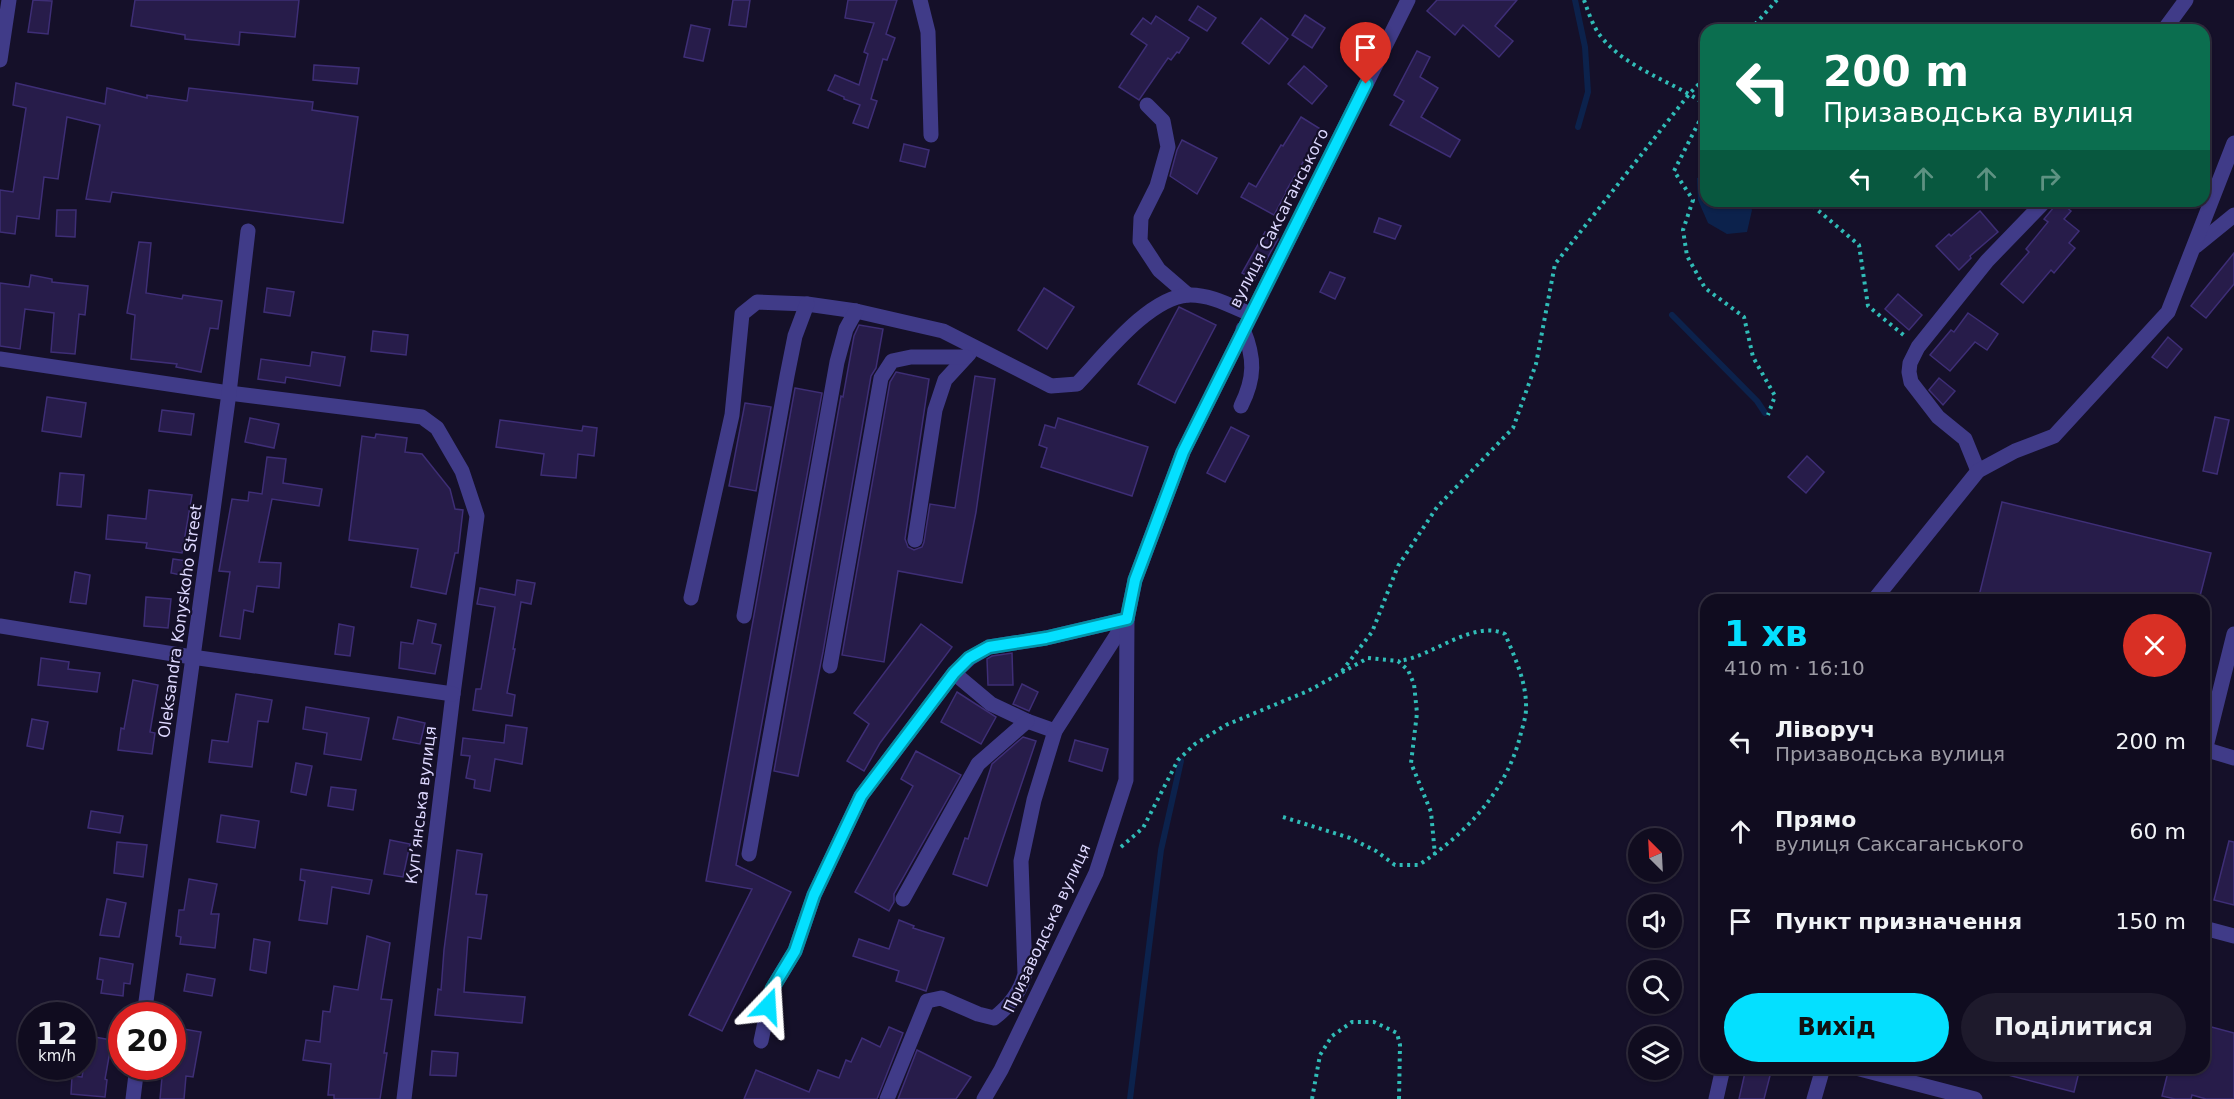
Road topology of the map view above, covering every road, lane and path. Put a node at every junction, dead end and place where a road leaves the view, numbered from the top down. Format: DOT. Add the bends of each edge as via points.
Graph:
graph roads {
  1 [pos="9,0"];
  2 [pos="920,0"];
  3 [pos="1407,0"];
  4 [pos="1584,0"];
  5 [pos="1777,0"];
  6 [pos="2186,0"];
  7 [pos="1755,24"];
  8 [pos="2168,24"];
  9 [pos="0,55"];
  10 [pos="1700,83"];
  11 [pos="1690,93"];
  12 [pos="1700,102"];
  13 [pos="1147,105"];
  14 [pos="1700,119"];
  15 [pos="931,135"];
  16 [pos="2234,143"];
  17 [pos="2210,204"];
  18 [pos="1814,207"];
  19 [pos="2039,207"];
  20 [pos="2209,207"];
  21 [pos="2234,215"];
  22 [pos="248,231"];
  23 [pos="2193,248"];
  24 [pos="1188,295"];
  25 [pos="807,304"];
  26 [pos="856,310"];
  27 [pos="1250,314"];
  28 [pos="1243,329"];
  29 [pos="1918,346"];
  30 [pos="971,352"];
  31 [pos="0,358"];
  32 [pos="229,393"];
  33 [pos="1241,406"];
  34 [pos="1768,415"];
  35 [pos="1183,452"];
  36 [pos="1978,471"];
  37 [pos="915,540"];
  38 [pos="1879,594"];
  39 [pos="691,598"];
  40 [pos="744,616"];
  41 [pos="1127,619"];
  42 [pos="0,627"];
  43 [pos="2234,634"];
  44 [pos="192,657"];
  45 [pos="1398,661"];
  46 [pos="830,666"];
  47 [pos="1342,671"];
  48 [pos="954,673"];
  49 [pos="453,694"];
  50 [pos="1027,722"];
  51 [pos="2210,728"];
  52 [pos="1055,731"];
  53 [pos="2210,753"];
  54 [pos="2234,758"];
  55 [pos="1283,817"];
  56 [pos="1105,845"];
  57 [pos="748,854"];
  58 [pos="1434,855"];
  59 [pos="903,899"];
  60 [pos="2210,930"];
  61 [pos="2234,936"];
  62 [pos="146,1002"];
  63 [pos="1006,1009"];
  64 [pos="1025,1018"];
  65 [pos="761,1041"];
  66 [pos="1722,1074"];
  67 [pos="1821,1074"];
  68 [pos="1879,1074"];
  69 [pos="135,1080"];
  70 [pos="133,1099"];
  71 [pos="404,1099"];
  72 [pos="887,1099"];
  73 [pos="983,1099"];
  74 [pos="1312,1099"];
  75 [pos="1399,1099"];
  76 [pos="1716,1099"];
  77 [pos="1814,1099"];
  78 [pos="1975,1099"];
  1 -- 9 [label="street"];
  2 -- 15 [label="street" via="928,32"];
  3 -- 27 [label="street, вулиця Саксаганського"];
  4 -- 11 [label="path" via="1597,32 1616,53"];
  5 -- 7 [label="path"];
  6 -- 8 [label="street"];
  10 -- 11 [label="path"];
  11 -- 12 [label="path"];
  11 -- 47 [label="path" via="1555,264 1536,364 1514,428 1437,507 1398,566 1372,632"];
  13 -- 24 [label="street" via="1163,121 1167,147 1157,186 1141,218 1140,241 1159,270"];
  14 -- 34 [label="path" via="1674,171 1693,200 1683,230 1687,256 1705,288 1744,317 1753,357 1775,396"];
  16 -- 17 [label="street"];
  18 -- 29 [label="path" via="1859,245 1868,306"];
  19 -- 29 [label="street" via="1987,261"];
  20 -- 23 [label="street"];
  21 -- 23 [label="street"];
  22 -- 32 [label="street, Oleksandra Konyskoho Street"];
  23 -- 36 [label="street" via="2168,312 2054,436"];
  24 -- 27 [label="street" via="1216,299"];
  24 -- 30 [label="street" via="1146,313 1077,384 1051,386"];
  25 -- 26 [label="street"];
  25 -- 39 [label="street" via="757,302 742,314 732,415"];
  25 -- 40 [label="street" via="795,336"];
  26 -- 30 [label="street" via="943,330"];
  26 -- 57 [label="street" via="846,328 837,362"];
  27 -- 28 [label="street, вулиця Саксаганського"];
  28 -- 33 [label="street" via="1251,349 1251,364 1250,388"];
  28 -- 35 [label="street, вулиця Саксаганського"];
  29 -- 36 [label="street" via="1910,363 1911,382 1938,417 1965,439"];
  30 -- 37 [label="street" via="945,380 935,410"];
  30 -- 46 [label="street" via="892,361 881,378"];
  31 -- 32 [label="street"];
  32 -- 44 [label="street, Oleksandra Konyskoho Street"];
  32 -- 49 [label="street, Купʼянська вулиця" via="422,417 437,428 462,471 477,516"];
  35 -- 41 [label="street, Призаводська вулиця" via="1135,580"];
  36 -- 38 [label="street"];
  41 -- 48 [label="street" via="989,647 969,658"];
  41 -- 52 [label="street"];
  41 -- 56 [label="street, Призаводська вулиця" via="1126,780"];
  42 -- 44 [label="street"];
  43 -- 51 [label="street"];
  44 -- 49 [label="street"];
  44 -- 62 [label="street, Oleksandra Konyskoho Street"];
  45 -- 47 [label="path" via="1368,658"];
  45 -- 58 [label="path" via="1408,670 1414,684 1417,712 1411,763 1431,812"];
  45 -- 58 [label="path" via="1414,659 1476,632 1496,630 1505,634 1520,668 1524,689 1526,711 1508,770 1475,819"];
  47 -- 56 [label="path" via="1308,691 1226,725 1195,744 1178,760 1143,828 1116,851"];
  48 -- 50 [label="street" via="991,704"];
  48 -- 65 [label="street" via="861,796 814,895 795,951 772,989"];
  49 -- 71 [label="street, Купʼянська вулиця"];
  50 -- 52 [label="street"];
  50 -- 59 [label="street" via="978,764"];
  52 -- 63 [label="street" via="1021,861 1025,974 1021,989"];
  53 -- 54 [label="street"];
  55 -- 58 [label="path" via="1350,838 1395,865 1419,865"];
  56 -- 64 [label="street, Призаводська вулиця" via="1096,873"];
  60 -- 61 [label="street"];
  63 -- 64 [label="street"];
  63 -- 72 [label="street" via="994,1018 940,998 927,1001"];
  64 -- 73 [label="street, Призаводська вулиця"];
  66 -- 76 [label="street"];
  67 -- 77 [label="street"];
  68 -- 78 [label="street"];
  69 -- 70 [label="street"];
  74 -- 75 [label="path" via="1320,1055 1332,1036 1352,1022 1374,1022 1397,1033"];
}
